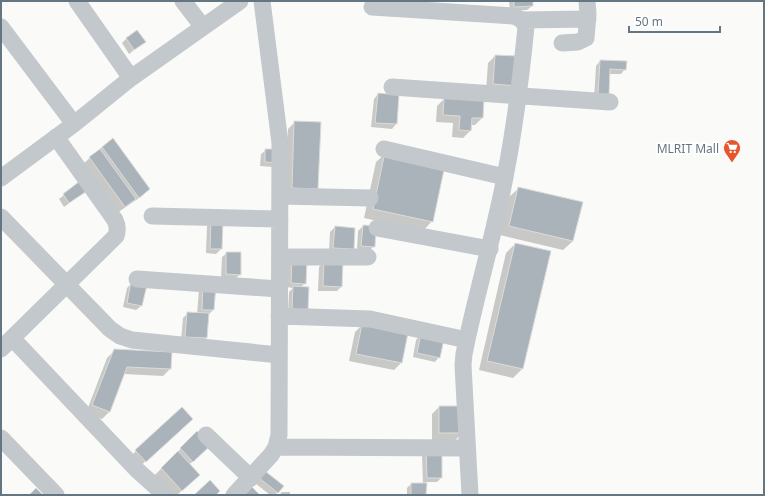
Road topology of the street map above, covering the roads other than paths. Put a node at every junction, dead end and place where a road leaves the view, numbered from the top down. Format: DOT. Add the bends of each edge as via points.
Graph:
graph roads {
  1 [pos="77,1"];
  2 [pos="183,1"];
  3 [pos="240,1"];
  4 [pos="262,1"];
  5 [pos="587,1"];
  6 [pos="372,7"];
  7 [pos="588,19"];
  8 [pos="522,20"];
  9 [pos="1,27"];
  10 [pos="203,27"];
  11 [pos="562,43"];
  12 [pos="132,78"];
  13 [pos="392,87"];
  14 [pos="518,96"];
  15 [pos="610,102"];
  16 [pos="74,124"];
  17 [pos="56,137"];
  18 [pos="384,149"];
  19 [pos="2,176"];
  20 [pos="505,177"];
  21 [pos="280,196"];
  22 [pos="370,198"];
  23 [pos="152,216"];
  24 [pos="1,217"];
  25 [pos="280,219"];
  26 [pos="377,228"];
  27 [pos="490,249"];
  28 [pos="280,257"];
  29 [pos="368,257"];
  30 [pos="137,279"];
  31 [pos="67,284"];
  32 [pos="279,289"];
  33 [pos="279,316"];
  34 [pos="467,340"];
  35 [pos="7,344"];
  36 [pos="279,355"];
  37 [pos="206,435"];
  38 [pos="1,438"];
  39 [pos="276,447"];
  40 [pos="467,448"];
  41 [pos="251,478"];
  42 [pos="56,495"];
  43 [pos="165,495"];
  44 [pos="234,495"];
  45 [pos="470,495"];
  1 -- 12 [label="street"];
  2 -- 10 [label="street"];
  3 -- 10 [label="street"];
  4 -- 21 [label="street" via="279,130"];
  5 -- 7 [label="street"];
  6 -- 8 [label="street" via="514,16"];
  7 -- 8 [label="street"];
  7 -- 11 [label="street" via="586,38 578,42"];
  8 -- 14 [label="street" via="526,27"];
  9 -- 16 [label="street"];
  10 -- 12 [label="street"];
  12 -- 16 [label="street"];
  13 -- 14 [label="street"];
  14 -- 15 [label="street"];
  14 -- 20 [label="street"];
  16 -- 17 [label="street"];
  17 -- 19 [label="street"];
  17 -- 31 [label="street" via="118,227 116,236"];
  18 -- 20 [label="street"];
  20 -- 27 [label="street"];
  21 -- 22 [label="street"];
  21 -- 25 [label="street"];
  23 -- 25 [label="street"];
  24 -- 31 [label="street"];
  25 -- 28 [label="street"];
  26 -- 27 [label="street"];
  27 -- 34 [label="street"];
  28 -- 29 [label="street"];
  28 -- 32 [label="street"];
  30 -- 32 [label="street"];
  31 -- 35 [label="street"];
  31 -- 36 [label="street" via="120,336 132,340"];
  32 -- 33 [label="street"];
  33 -- 34 [label="street" via="370,319"];
  33 -- 36 [label="street"];
  34 -- 40 [label="street" via="463,365"];
  35 -- 43 [label="street"];
  36 -- 39 [label="street" via="279,434"];
  37 -- 41 [label="street"];
  38 -- 42 [label="street"];
  39 -- 40 [label="street"];
  39 -- 41 [label="street"];
  40 -- 45 [label="street"];
  41 -- 44 [label="street"];
}
